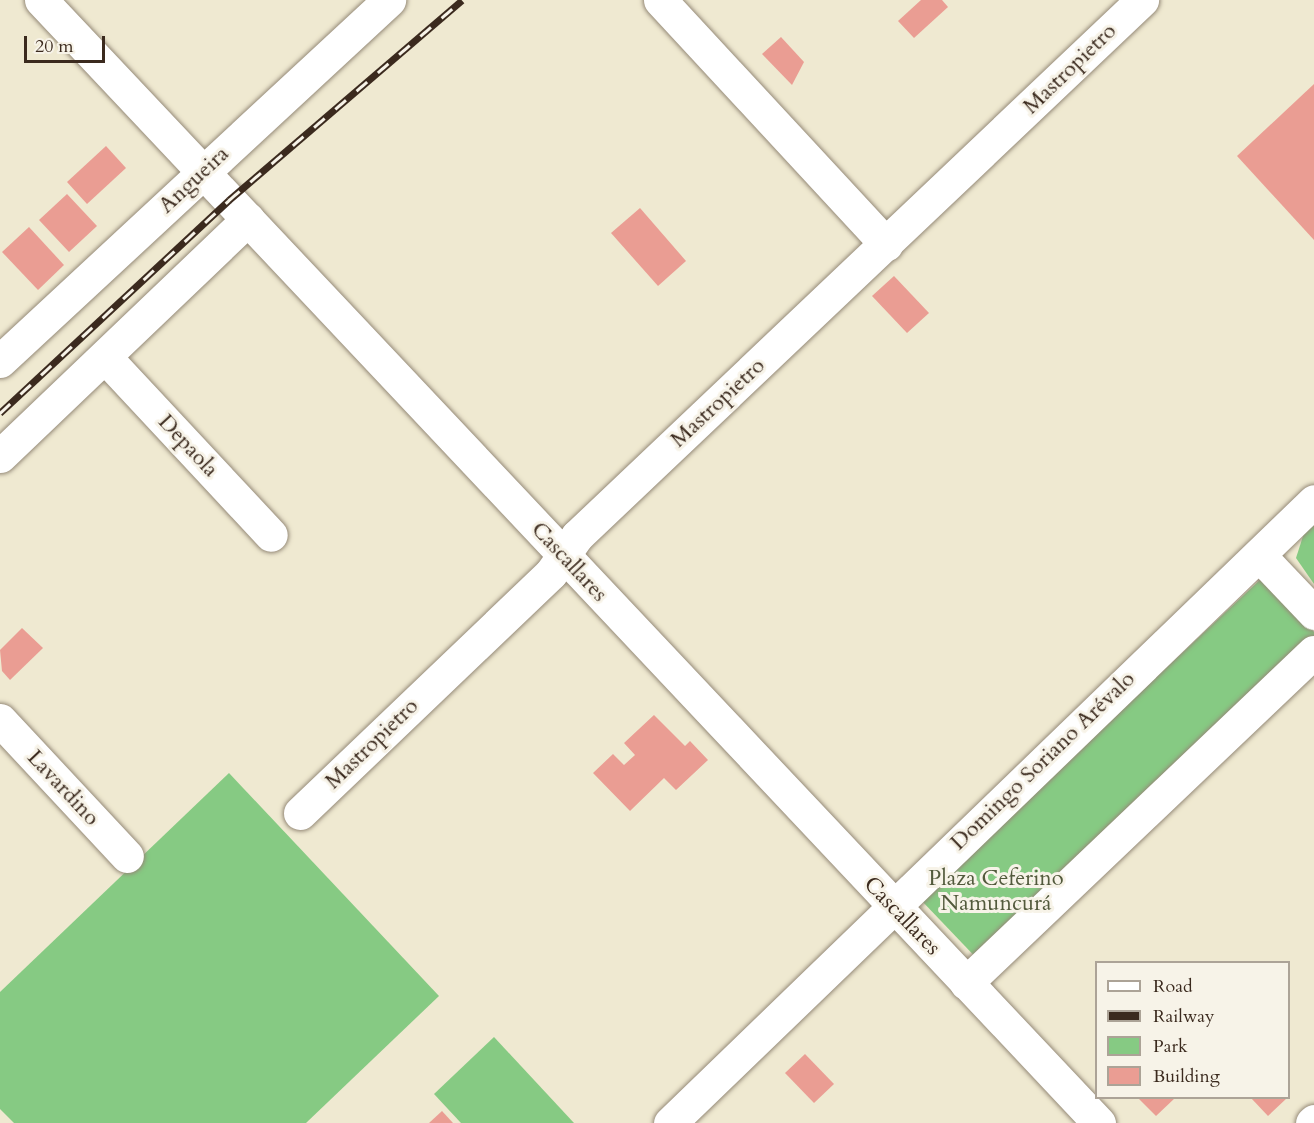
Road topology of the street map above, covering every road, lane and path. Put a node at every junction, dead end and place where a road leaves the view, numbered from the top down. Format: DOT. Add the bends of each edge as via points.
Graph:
graph roads {
  1 [pos="41,0"];
  2 [pos="389,0"];
  3 [pos="660,0"];
  4 [pos="1142,0"];
  5 [pos="202,172"];
  6 [pos="248,219"];
  7 [pos="886,244"];
  8 [pos="105,357"];
  9 [pos="0,362"];
  10 [pos="0,456"];
  11 [pos="1314,501"];
  12 [pos="271,535"];
  13 [pos="1258,555"];
  14 [pos="564,556"];
  15 [pos="1314,613"];
  16 [pos="1314,652"];
  17 [pos="0,720"];
  18 [pos="300,813"];
  19 [pos="127,856"];
  20 [pos="892,906"];
  21 [pos="966,983"];
  22 [pos="670,1123"];
  23 [pos="1099,1123"];
  1 -- 5 [label="street, Cascallares"];
  2 -- 5 [label="street, Angueira"];
  3 -- 7 [label="street"];
  4 -- 7 [label="street, Mastropietro"];
  5 -- 6 [label="street, Cascallares"];
  5 -- 9 [label="street, Angueira"];
  6 -- 8 [label="street"];
  6 -- 14 [label="street, Cascallares"];
  7 -- 14 [label="street, Mastropietro" via="577,536"];
  8 -- 10 [label="street"];
  8 -- 12 [label="street, Depaola"];
  11 -- 13 [label="street, Domingo Soriano Arévalo"];
  13 -- 15 [label="street"];
  13 -- 20 [label="street, Domingo Soriano Arévalo"];
  14 -- 18 [label="street, Mastropietro"];
  14 -- 20 [label="street, Cascallares"];
  16 -- 21 [label="street"];
  17 -- 19 [label="street, Lavardino"];
  20 -- 21 [label="street, Cascallares"];
  20 -- 22 [label="street, Domingo Soriano Arévalo"];
  21 -- 23 [label="street, Cascallares"];
}
